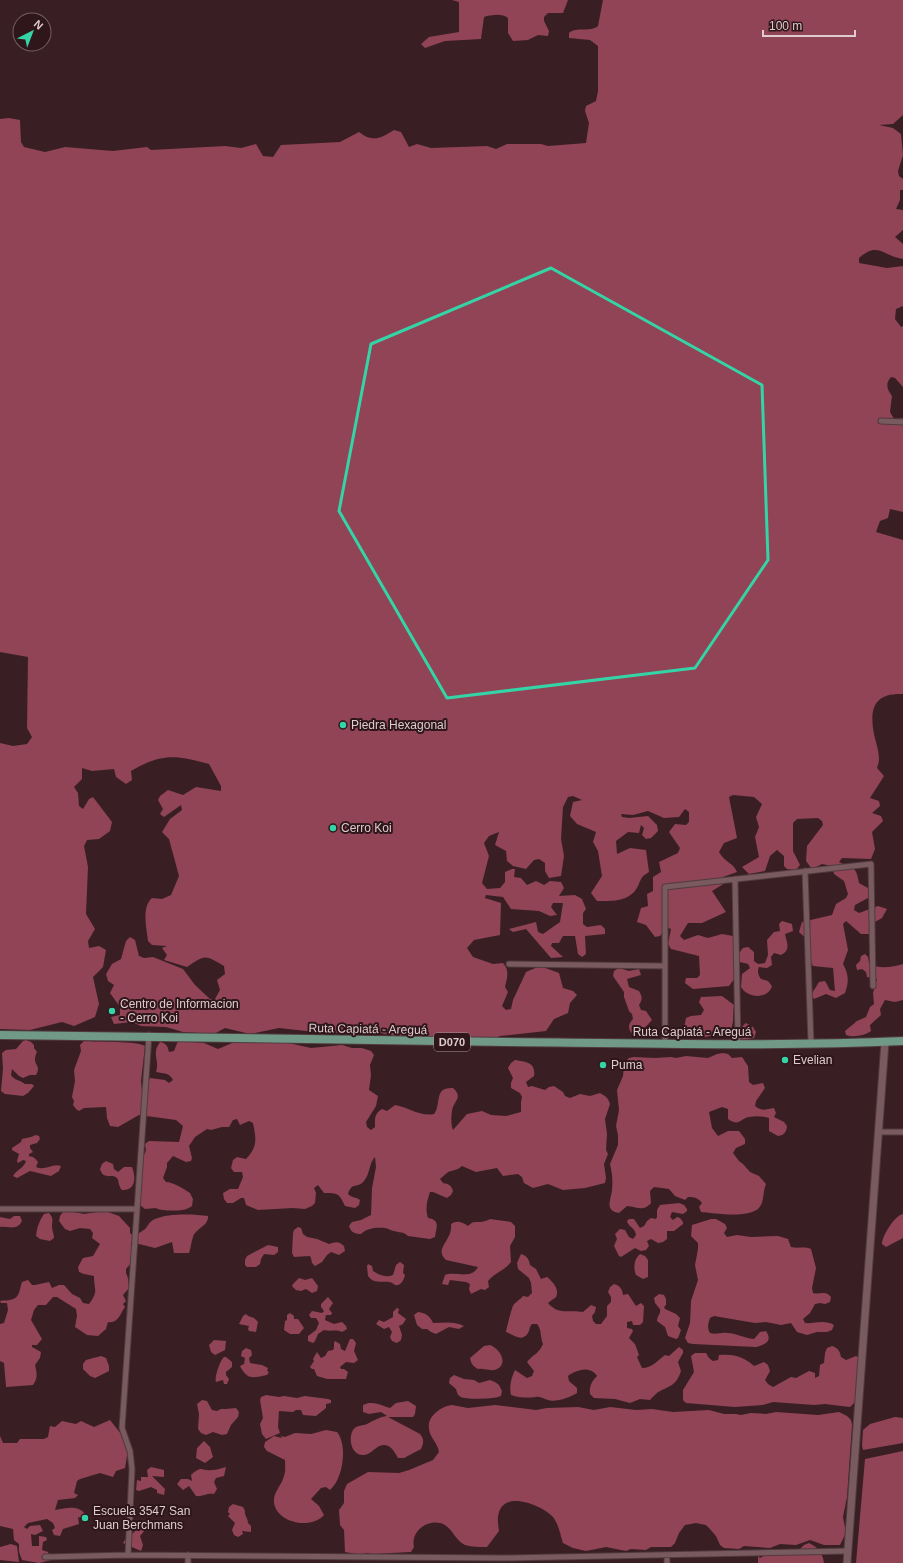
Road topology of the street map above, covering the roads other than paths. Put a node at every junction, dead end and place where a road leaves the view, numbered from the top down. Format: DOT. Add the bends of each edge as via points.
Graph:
graph roads {
  1 [pos="882,421"];
  2 [pos="903,422"];
  3 [pos="805,871"];
  4 [pos="735,879"];
  5 [pos="509,964"];
  6 [pos="665,966"];
  7 [pos="873,986"];
  8 [pos="149,1035"];
  9 [pos="0,1037"];
  10 [pos="903,1041"];
  11 [pos="885,1042"];
  12 [pos="811,1043"];
  13 [pos="665,1044"];
  14 [pos="738,1045"];
  15 [pos="879,1132"];
  16 [pos="903,1132"];
  17 [pos="0,1208"];
  18 [pos="137,1209"];
  19 [pos="848,1551"];
  20 [pos="128,1555"];
  21 [pos="188,1555"];
  22 [pos="667,1555"];
  23 [pos="44,1557"];
  24 [pos="344,1557"];
  25 [pos="503,1560"];
  26 [pos="188,1563"];
  27 [pos="344,1563"];
  28 [pos="667,1563"];
  29 [pos="847,1563"];
  1 -- 2 [label="street"];
  3 -- 4 [label="street"];
  3 -- 7 [label="street" via="871,864"];
  3 -- 12 [label="street"];
  4 -- 6 [label="street" via="665,887"];
  4 -- 14 [label="street"];
  5 -- 6 [label="street"];
  6 -- 13 [label="street"];
  8 -- 9 [label="main road, Ruta Capiatá - Areguá / D070"];
  8 -- 13 [label="main road, Ruta Capiatá - Areguá / D070"];
  8 -- 18 [label="street"];
  10 -- 11 [label="main road, Ruta Capiatá - Areguá / D070"];
  11 -- 12 [label="main road, Ruta Capiatá - Areguá / D070"];
  11 -- 15 [label="street"];
  12 -- 14 [label="main road, Ruta Capiatá - Areguá / D070"];
  13 -- 14 [label="main road, Ruta Capiatá - Areguá / D070"];
  15 -- 16 [label="street"];
  15 -- 19 [label="street"];
  17 -- 18 [label="street"];
  18 -- 20 [label="street" via="122,1428 130,1451 132,1469"];
  19 -- 22 [label="street"];
  19 -- 29 [label="street"];
  20 -- 21 [label="street"];
  20 -- 23 [label="street"];
  21 -- 24 [label="street"];
  21 -- 26 [label="street"];
  22 -- 25 [label="street"];
  22 -- 28 [label="street"];
  24 -- 25 [label="street"];
  24 -- 27 [label="street"];
}
